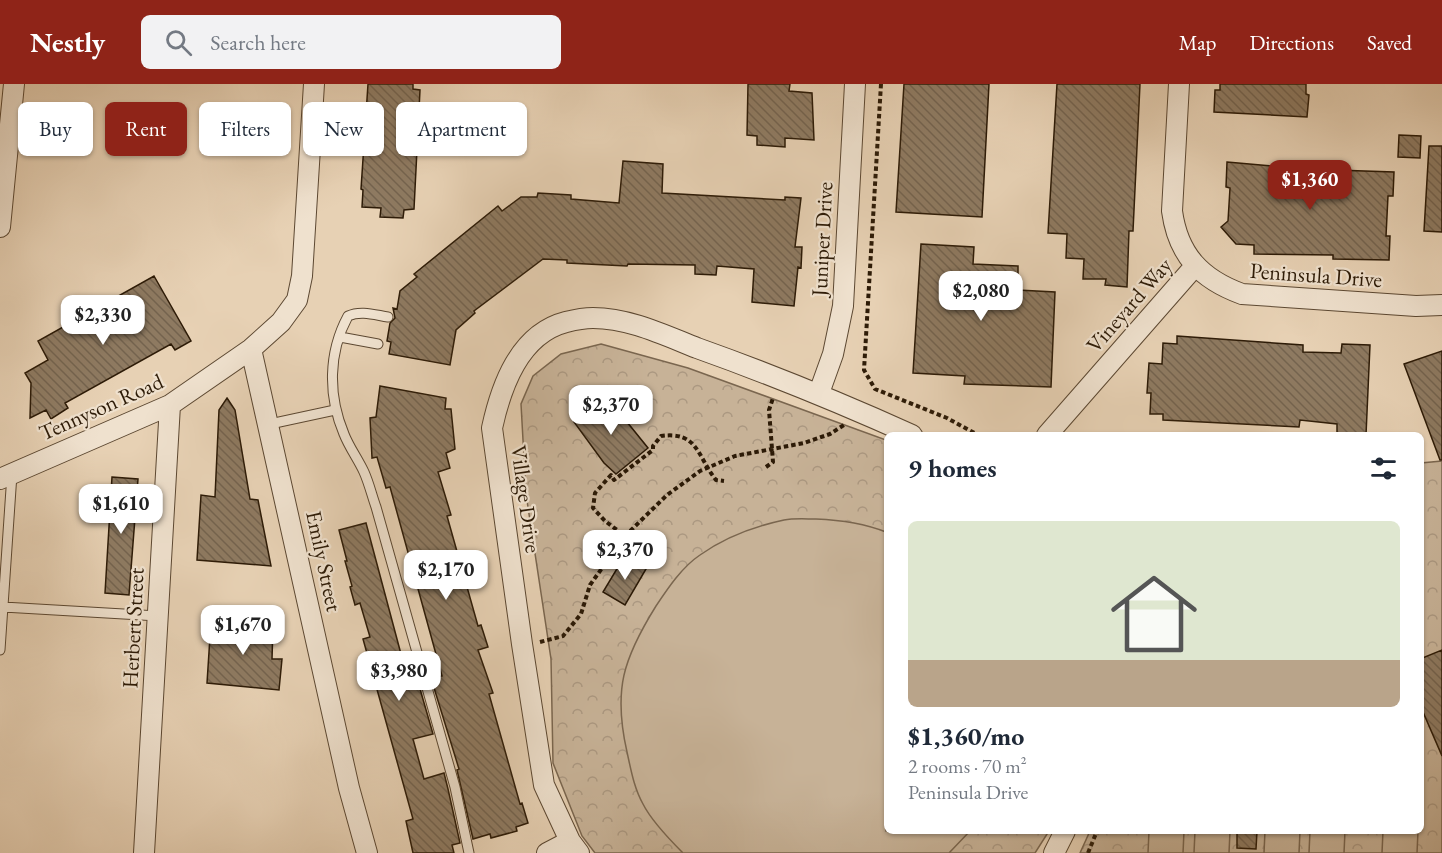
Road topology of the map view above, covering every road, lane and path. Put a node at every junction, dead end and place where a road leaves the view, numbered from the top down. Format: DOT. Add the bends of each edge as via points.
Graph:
graph roads {
  1 [pos="15,84"];
  2 [pos="314,84"];
  3 [pos="855,84"];
  4 [pos="880,84"];
  5 [pos="1179,84"];
  6 [pos="3,179"];
  7 [pos="0,227"];
  8 [pos="1195,266"];
  9 [pos="1442,305"];
  10 [pos="388,317"];
  11 [pos="340,337"];
  12 [pos="378,344"];
  13 [pos="251,349"];
  14 [pos="780,378"];
  15 [pos="819,393"];
  16 [pos="170,405"];
  17 [pos="335,410"];
  18 [pos="863,413"];
  19 [pos="270,424"];
  20 [pos="905,432"];
  21 [pos="973,432"];
  22 [pos="1050,432"];
  23 [pos="773,448"];
  24 [pos="766,467"];
  25 [pos="706,468"];
  26 [pos="6,477"];
  27 [pos="724,481"];
  28 [pos="625,536"];
  29 [pos="642,557"];
  30 [pos="3,607"];
  31 [pos="158,616"];
  32 [pos="522,644"];
  33 [pos="0,650"];
  34 [pos="1064,834"];
  35 [pos="1096,834"];
  36 [pos="574,847"];
  37 [pos="144,853"];
  38 [pos="367,853"];
  39 [pos="469,853"];
  40 [pos="547,853"];
  41 [pos="1054,853"];
  42 [pos="1088,853"];
  1 -- 6 [label="street"];
  2 -- 13 [label="street, Tennyson Road" via="300,287 290,312"];
  3 -- 15 [label="street, Juniper Drive" via="843,306 833,354"];
  4 -- 21 [label="path" via="864,370 875,389"];
  5 -- 8 [label="street, Vineyard Way" via="1172,211 1179,239"];
  6 -- 7 [label="street"];
  8 -- 9 [label="street, Peninsula Drive" via="1222,286 1242,294"];
  8 -- 22 [label="street, Vineyard Way"];
  10 -- 11 [label="lane" via="354,313 348,316"];
  11 -- 12 [label="lane"];
  11 -- 17 [label="lane" via="332,373"];
  13 -- 16 [label="street, Tennyson Road"];
  13 -- 19 [label="street, Emily Street"];
  14 -- 15 [label="street, Village Drive"];
  14 -- 23 [label="path" via="769,410"];
  14 -- 32 [label="street, Village Drive" via="634,324 592,318 564,322 539,336 519,357 507,378 492,428"];
  15 -- 18 [label="street, Village Drive"];
  16 -- 26 [label="street, Tennyson Road"];
  16 -- 31 [label="street, Herbert Street"];
  17 -- 19 [label="lane"];
  17 -- 39 [label="lane" via="376,507 455,787"];
  18 -- 20 [label="street, Village Drive"];
  18 -- 23 [label="path" via="830,434"];
  19 -- 38 [label="street, Emily Street" via="349,788"];
  23 -- 24 [label="path" via="773,462"];
  23 -- 25 [label="path" via="735,456"];
  25 -- 27 [label="path" via="716,480"];
  25 -- 28 [label="path" via="667,495"];
  25 -- 28 [label="path" via="696,447 684,436 674,435 661,436 653,450 614,480 611,475 595,493 593,508"];
  26 -- 30 [label="lane"];
  28 -- 29 [label="path"];
  28 -- 32 [label="path" via="590,585 581,614 563,636"];
  30 -- 31 [label="lane"];
  30 -- 33 [label="lane"];
  31 -- 37 [label="street, Herbert Street"];
  32 -- 36 [label="street, Village Drive" via="544,784"];
  34 -- 41 [label="street"];
  35 -- 42 [label="path"];
  36 -- 40 [label="street"];
}
